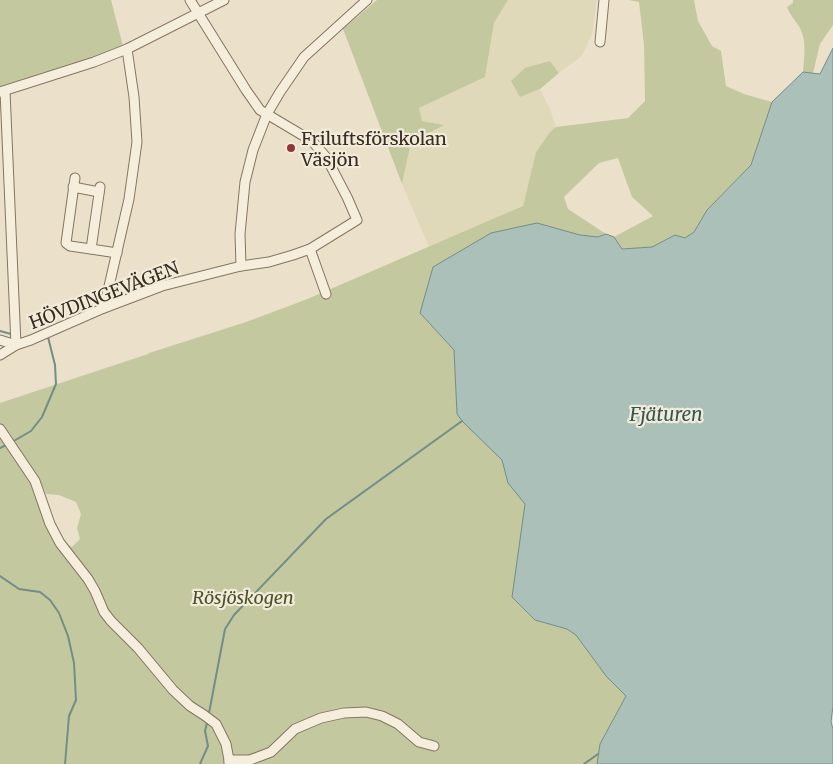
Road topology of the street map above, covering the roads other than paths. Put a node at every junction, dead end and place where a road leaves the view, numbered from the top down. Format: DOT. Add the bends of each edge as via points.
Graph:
graph roads {
  1 [pos="190,0"];
  2 [pos="224,0"];
  3 [pos="368,0"];
  4 [pos="604,0"];
  5 [pos="198,14"];
  6 [pos="600,42"];
  7 [pos="127,49"];
  8 [pos="2,92"];
  9 [pos="267,114"];
  10 [pos="91,248"];
  11 [pos="310,249"];
  12 [pos="117,253"];
  13 [pos="241,266"];
  14 [pos="326,294"];
  15 [pos="104,308"];
  16 [pos="0,340"];
  17 [pos="16,345"];
  18 [pos="0,355"];
  19 [pos="0,430"];
  20 [pos="434,746"];
  21 [pos="229,762"];
  1 -- 5 [label="street"];
  2 -- 5 [label="street"];
  3 -- 9 [label="street" via="304,57"];
  4 -- 6 [label="street"];
  5 -- 7 [label="street"];
  5 -- 9 [label="street" via="246,90 260,110"];
  7 -- 8 [label="street"];
  7 -- 12 [label="street" via="138,142"];
  8 -- 17 [label="street"];
  9 -- 11 [label="street, HÖVDINGEVÄGEN" via="312,141 326,157 357,220"];
  9 -- 13 [label="street" via="245,182 240,234"];
  10 -- 10 [label="street" via="66,243 74,183 100,189"];
  10 -- 12 [label="street"];
  11 -- 13 [label="street, HÖVDINGEVÄGEN" via="268,262"];
  11 -- 14 [label="street"];
  12 -- 15 [label="street"];
  13 -- 15 [label="street, HÖVDINGEVÄGEN" via="162,286"];
  15 -- 17 [label="street, HÖVDINGEVÄGEN"];
  16 -- 17 [label="street"];
  17 -- 18 [label="street, HÖVDINGEVÄGEN"];
  19 -- 21 [label="street" via="35,482 60,543 88,579 104,612 173,690 216,724 226,744"];
  20 -- 21 [label="street" via="419,742 398,724 382,716 366,712 344,713 295,729 271,752 250,760"];
}
